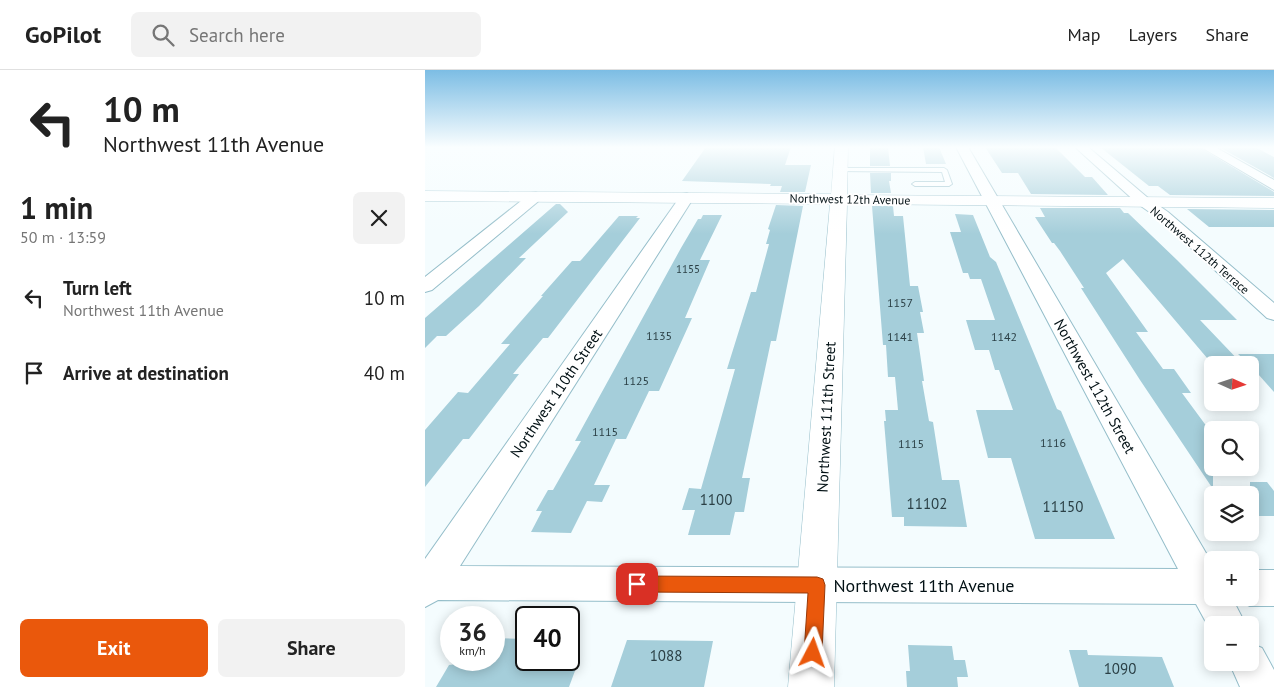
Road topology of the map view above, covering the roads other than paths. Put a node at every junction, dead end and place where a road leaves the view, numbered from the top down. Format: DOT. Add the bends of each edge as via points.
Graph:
graph roads {
  1 [pos="840,176"];
  2 [pos="903,176"];
  3 [pos="946,176"];
  4 [pos="979,176"];
  5 [pos="1114,176"];
  6 [pos="1256,176"];
  7 [pos="915,184"];
  8 [pos="839,185"];
  9 [pos="1274,186"];
  10 [pos="425,196"];
  11 [pos="536,196"];
  12 [pos="687,197"];
  13 [pos="993,201"];
  14 [pos="1143,201"];
  15 [pos="1274,203"];
  16 [pos="425,286"];
  17 [pos="1274,314"];
  18 [pos="1204,576"];
  19 [pos="426,585"];
  20 [pos="817,585"];
  21 [pos="1204,587"];
  22 [pos="1259,588"];
  23 [pos="1274,588"];
  24 [pos="1252,671"];
  25 [pos="811,687"];
  26 [pos="1261,687"];
  1 -- 8 [label="street, Northwest 111th Street"];
  2 -- 8 [label="lane"];
  3 -- 7 [label="lane" via="949,184"];
  4 -- 13 [label="street, Northwest 112th Street"];
  5 -- 14 [label="street, Northwest 112th Terrace"];
  6 -- 9 [label="street"];
  8 -- 12 [label="street, Northwest 12th Avenue"];
  8 -- 13 [label="street, Northwest 12th Avenue"];
  8 -- 20 [label="street, Northwest 111th Street"];
  10 -- 11 [label="street, Northwest 12th Avenue"];
  11 -- 12 [label="street, Northwest 12th Avenue"];
  11 -- 16 [label="street"];
  12 -- 19 [label="street, Northwest 110th Street"];
  13 -- 14 [label="street, Northwest 12th Avenue"];
  13 -- 18 [label="street, Northwest 112th Street"];
  14 -- 15 [label="street, Northwest 12th Avenue"];
  14 -- 17 [label="street, Northwest 112th Terrace"];
  19 -- 20 [label="street, Northwest 11th Avenue"];
  20 -- 21 [label="street, Northwest 11th Avenue"];
  20 -- 25 [label="street, Northwest 111th Street"];
  22 -- 23 [label="street"];
  24 -- 26 [label="street"];
}
